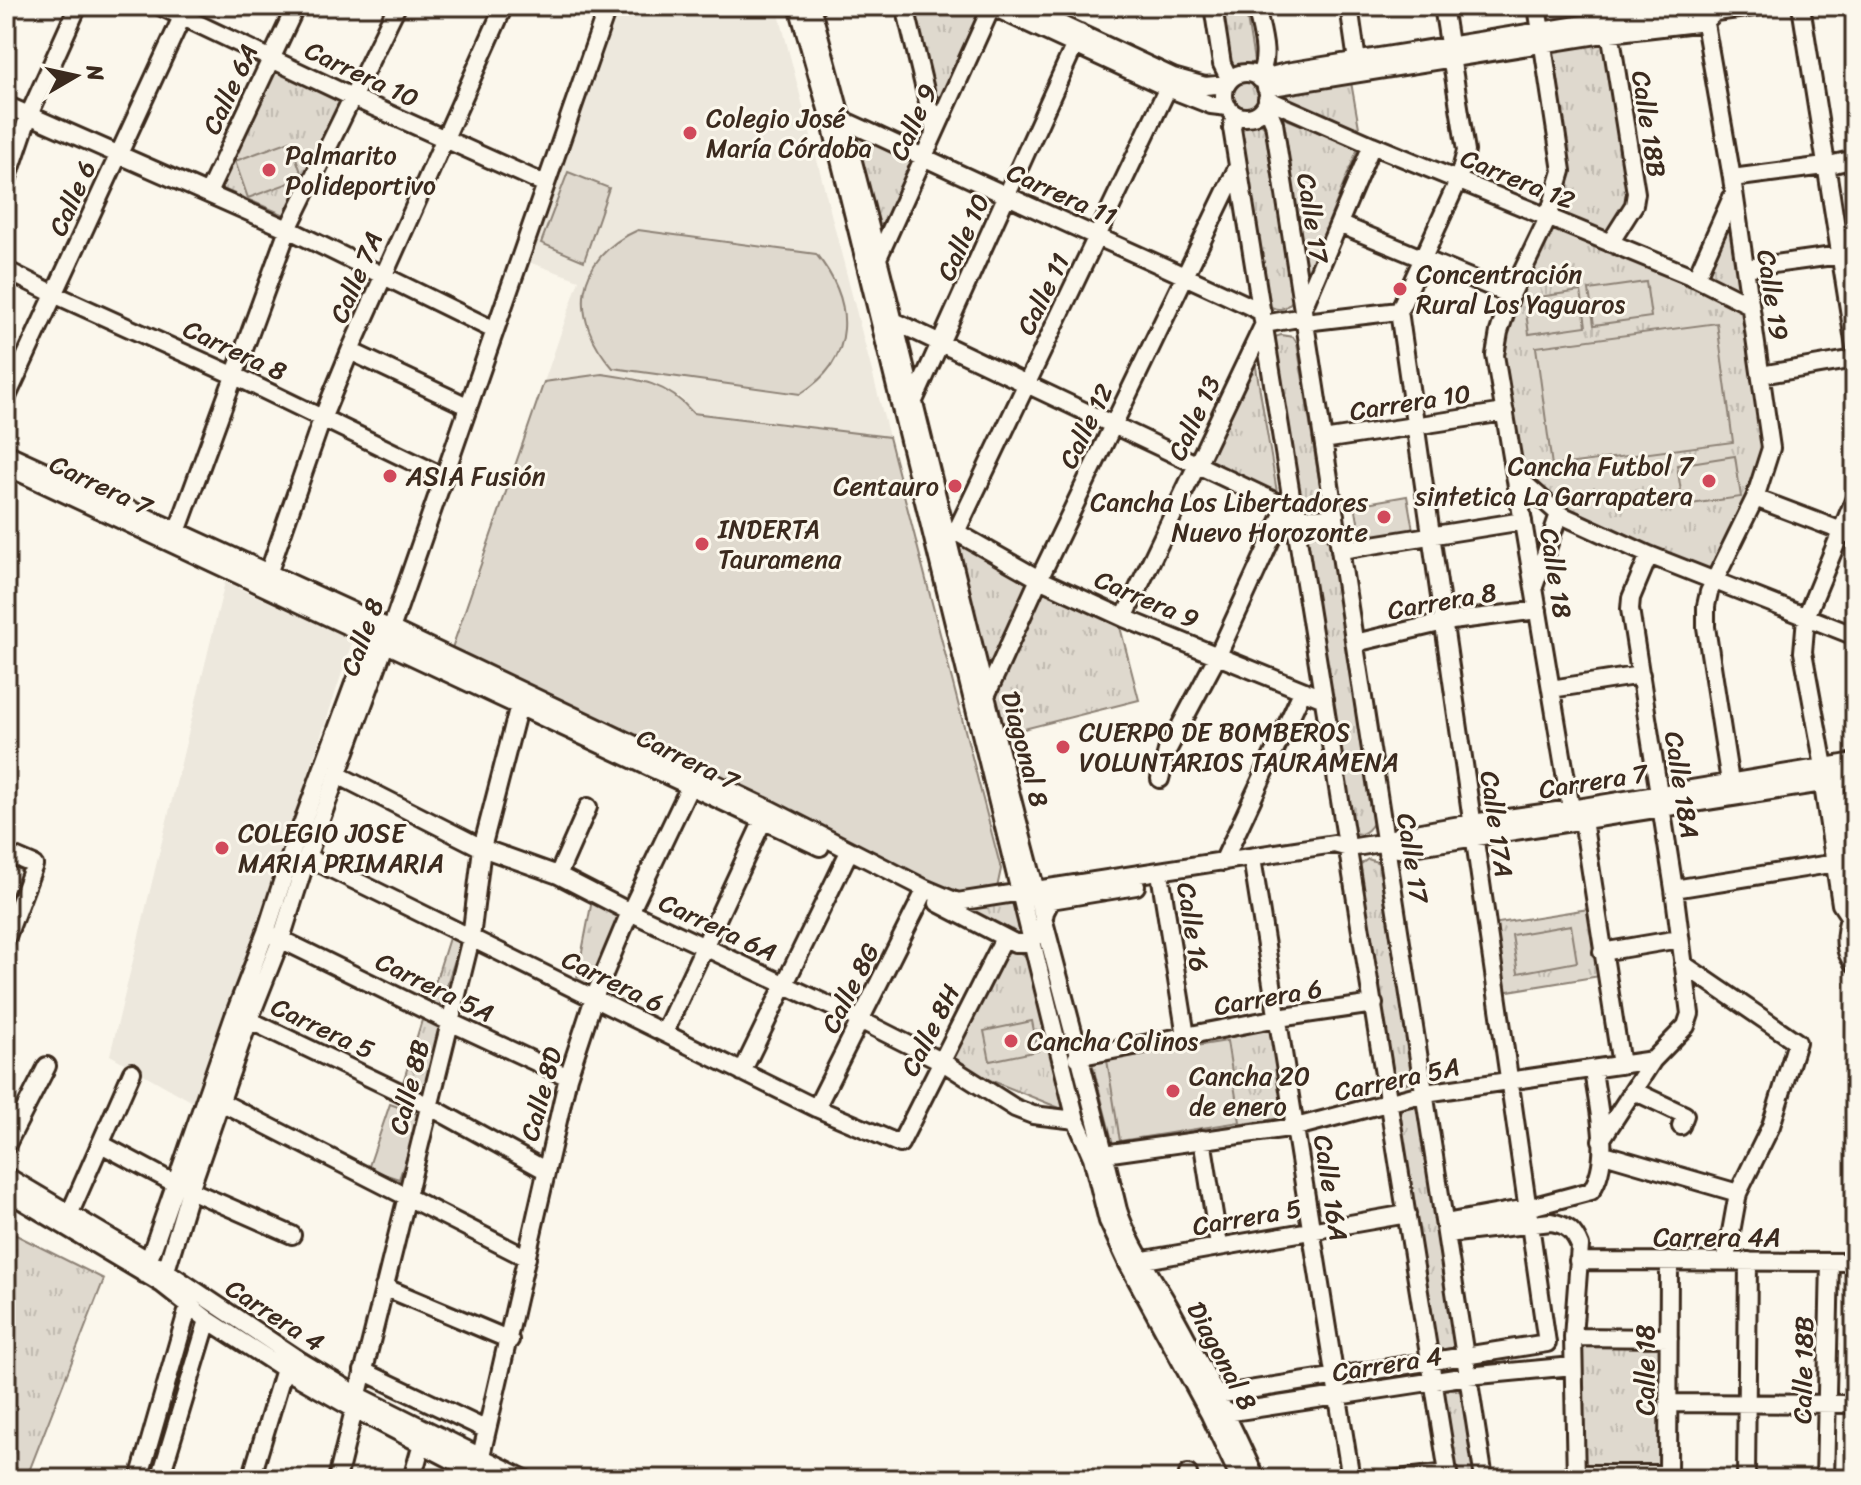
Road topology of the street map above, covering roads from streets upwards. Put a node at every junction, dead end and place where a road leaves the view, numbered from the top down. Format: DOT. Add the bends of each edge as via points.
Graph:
graph roads {
  1 [pos="78,6"];
  2 [pos="160,6"];
  3 [pos="296,6"];
  4 [pos="397,6"];
  5 [pos="504,6"];
  6 [pos="798,6"];
  7 [pos="811,6"];
  8 [pos="905,6"];
  9 [pos="992,6"];
  10 [pos="1021,6"];
  11 [pos="1213,6"];
  12 [pos="1256,6"];
  13 [pos="1349,6"];
  14 [pos="1443,6"];
  15 [pos="1537,6"];
  16 [pos="1695,6"];
  17 [pos="1761,6"];
  18 [pos="1801,6"];
  19 [pos="605,7"];
  20 [pos="185,10"];
  21 [pos="1707,12"];
  22 [pos="1608,19"];
  23 [pos="1543,37"];
  24 [pos="1078,39"];
  25 [pos="1450,52"];
  26 [pos="272,59"];
  27 [pos="1358,67"];
  28 [pos="1170,82"];
  29 [pos="1229,82"];
  30 [pos="924,88"];
  31 [pos="1264,89"];
  32 [pos="354,98"];
  33 [pos="950,98"];
  34 [pos="6,105"];
  35 [pos="1232,111"];
  36 [pos="29,115"];
  37 [pos="837,121"];
  38 [pos="935,132"];
  39 [pos="444,138"];
  40 [pos="1372,145"];
  41 [pos="119,152"];
  42 [pos="924,155"];
  43 [pos="1855,159"];
  44 [pos="1238,166"];
  45 [pos="1825,166"];
  46 [pos="1732,178"];
  47 [pos="1458,181"];
  48 [pos="6,183"];
  49 [pos="545,184"];
  50 [pos="208,193"];
  51 [pos="1007,196"];
  52 [pos="1733,196"];
  53 [pos="1548,218"];
  54 [pos="1339,224"];
  55 [pos="288,229"];
  56 [pos="1097,237"];
  57 [pos="1610,243"];
  58 [pos="1847,254"];
  59 [pos="878,258"];
  60 [pos="1425,259"];
  61 [pos="1745,268"];
  62 [pos="6,270"];
  63 [pos="1186,274"];
  64 [pos="382,275"];
  65 [pos="1696,278"];
  66 [pos="56,295"];
  67 [pos="1511,295"];
  68 [pos="1750,305"];
  69 [pos="1399,311"];
  70 [pos="1304,315"];
  71 [pos="1263,318"];
  72 [pos="887,323"];
  73 [pos="494,330"];
  74 [pos="941,344"];
  75 [pos="1855,347"];
  76 [pos="350,351"];
  77 [pos="6,357"];
  78 [pos="1855,359"];
  79 [pos="22,364"];
  80 [pos="233,375"];
  81 [pos="1761,375"];
  82 [pos="1026,385"];
  83 [pos="6,399"];
  84 [pos="908,404"];
  85 [pos="467,406"];
  86 [pos="1505,412"];
  87 [pos="322,419"];
  88 [pos="1416,425"];
  89 [pos="1112,426"];
  90 [pos="1323,440"];
  91 [pos="6,453"];
  92 [pos="6,466"];
  93 [pos="1198,466"];
  94 [pos="442,476"];
  95 [pos="1516,476"];
  96 [pos="1755,498"];
  97 [pos="1855,498"];
  98 [pos="1290,511"];
  99 [pos="1559,514"];
  100 [pos="1335,515"];
  101 [pos="1523,521"];
  102 [pos="177,532"];
  103 [pos="1848,534"];
  104 [pos="1431,536"];
  105 [pos="947,539"];
  106 [pos="1341,550"];
  107 [pos="1649,555"];
  108 [pos="268,574"];
  109 [pos="1039,579"];
  110 [pos="1714,581"];
  111 [pos="1534,587"];
  112 [pos="1538,610"];
  113 [pos="1806,617"];
  114 [pos="1124,618"];
  115 [pos="1444,622"];
  116 [pos="381,633"];
  117 [pos="1855,636"];
  118 [pos="1355,643"];
  119 [pos="1218,655"];
  120 [pos="1641,675"];
  121 [pos="1551,689"];
  122 [pos="1302,692"];
  123 [pos="979,698"];
  124 [pos="1324,699"];
  125 [pos="519,705"];
  126 [pos="1855,762"];
  127 [pos="338,775"];
  128 [pos="1826,775"];
  129 [pos="1855,778"];
  130 [pos="1160,779"];
  131 [pos="1730,782"];
  132 [pos="690,786"];
  133 [pos="1659,802"];
  134 [pos="588,807"];
  135 [pos="1577,815"];
  136 [pos="766,816"];
  137 [pos="1474,830"];
  138 [pos="1387,842"];
  139 [pos="482,848"];
  140 [pos="1349,848"];
  141 [pos="6,853"];
  142 [pos="307,857"];
  143 [pos="846,858"];
  144 [pos="1223,862"];
  145 [pos="1846,862"];
  146 [pos="1253,863"];
  147 [pos="558,875"];
  148 [pos="1161,877"];
  149 [pos="1674,889"];
  150 [pos="1029,890"];
  151 [pos="925,892"];
  152 [pos="630,912"];
  153 [pos="1044,921"];
  154 [pos="274,936"];
  155 [pos="471,938"];
  156 [pos="1004,938"];
  157 [pos="6,939"];
  158 [pos="1679,939"];
  159 [pos="1033,940"];
  160 [pos="705,946"];
  161 [pos="1602,952"];
  162 [pos="1683,964"];
  163 [pos="1855,964"];
  164 [pos="785,984"];
  165 [pos="594,998"];
  166 [pos="1374,1004"];
  167 [pos="1278,1018"];
  168 [pos="249,1020"];
  169 [pos="860,1020"];
  170 [pos="450,1022"];
  171 [pos="664,1033"];
  172 [pos="1186,1036"];
  173 [pos="1077,1057"];
  174 [pos="1653,1060"];
  175 [pos="941,1061"];
  176 [pos="1621,1065"];
  177 [pos="47,1066"];
  178 [pos="1593,1069"];
  179 [pos="132,1072"];
  180 [pos="742,1072"];
  181 [pos="568,1077"];
  182 [pos="1509,1081"];
  183 [pos="1634,1091"];
  184 [pos="1425,1093"];
  185 [pos="221,1102"];
  186 [pos="1389,1102"];
  187 [pos="429,1106"];
  188 [pos="816,1108"];
  189 [pos="1076,1120"];
  190 [pos="1681,1126"];
  191 [pos="1296,1127"];
  192 [pos="1202,1139"];
  193 [pos="101,1144"];
  194 [pos="900,1144"];
  195 [pos="6,1146"];
  196 [pos="1603,1147"];
  197 [pos="1104,1154"];
  198 [pos="545,1170"];
  199 [pos="6,1176"];
  200 [pos="183,1187"];
  201 [pos="6,1191"];
  202 [pos="1738,1193"];
  203 [pos="407,1195"];
  204 [pos="1407,1214"];
  205 [pos="69,1215"];
  206 [pos="1528,1215"];
  207 [pos="1446,1228"];
  208 [pos="1313,1230"];
  209 [pos="292,1235"];
  210 [pos="1219,1246"];
  211 [pos="527,1258"];
  212 [pos="1726,1260"];
  213 [pos="1135,1261"];
  214 [pos="1578,1261"];
  215 [pos="1669,1261"];
  216 [pos="1748,1261"];
  217 [pos="1830,1262"];
  218 [pos="1855,1262"];
  219 [pos="146,1268"];
  220 [pos="164,1278"];
  221 [pos="384,1287"];
  222 [pos="189,1305"];
  223 [pos="208,1320"];
  224 [pos="1573,1337"];
  225 [pos="1669,1338"];
  226 [pos="510,1340"];
  227 [pos="1465,1354"];
  228 [pos="1430,1360"];
  229 [pos="1573,1366"];
  230 [pos="284,1369"];
  231 [pos="363,1371"];
  232 [pos="1337,1375"];
  233 [pos="1468,1376"];
  234 [pos="1433,1382"];
  235 [pos="1218,1394"];
  236 [pos="1340,1396"];
  237 [pos="1199,1398"];
  238 [pos="356,1402"];
  239 [pos="1669,1403"];
  240 [pos="1747,1404"];
  241 [pos="1827,1404"];
  242 [pos="1855,1404"];
  243 [pos="1228,1414"];
  244 [pos="1210,1415"];
  245 [pos="487,1430"];
  246 [pos="422,1443"];
  247 [pos="481,1456"];
  248 [pos="144,1460"];
  249 [pos="162,1472"];
  250 [pos="1448,1476"];
  251 [pos="1576,1476"];
  252 [pos="1668,1477"];
  253 [pos="139,1479"];
  254 [pos="251,1479"];
  255 [pos="337,1479"];
  256 [pos="412,1479"];
  257 [pos="489,1479"];
  258 [pos="525,1479"];
  259 [pos="1240,1479"];
  260 [pos="1256,1479"];
  261 [pos="1351,1479"];
  262 [pos="1398,1479"];
  263 [pos="1484,1479"];
  264 [pos="1746,1479"];
  265 [pos="1825,1479"];
  1 -- 36 [label="street"];
  2 -- 20 [label="street, Carrera 10"];
  3 -- 26 [label="street, Calle 6A"];
  4 -- 32 [label="street"];
  5 -- 39 [label="street, Calle 7A"];
  6 -- 37 [label="street, Diagonal 8"];
  7 -- 37 [label="street, Diagonal 8"];
  8 -- 30 [label="street"];
  9 -- 24 [label="street"];
  9 -- 33 [label="street, Calle 9"];
  10 -- 24 [label="street"];
  11 -- 29 [label="street"];
  12 -- 31 [label="street, Calle 17"];
  13 -- 27 [label="street"];
  14 -- 25 [label="street"];
  15 -- 23 [label="street"];
  16 -- 22 [label="street"];
  17 -- 21 [label="street"];
  18 -- 45 [label="street"];
  19 -- 49 [label="street, Calle 8"];
  20 -- 26 [label="street, Carrera 10"];
  20 -- 41 [label="street, Calle 6"];
  21 -- 22 [label="street"];
  21 -- 46 [label="street, Calle 19"];
  22 -- 23 [label="street"];
  22 -- 57 [label="street, Calle 18B" via="1636,193"];
  23 -- 25 [label="street"];
  23 -- 53 [label="street" via="1562,171"];
  24 -- 28 [label="street"];
  24 -- 51 [label="street, Calle 10"];
  25 -- 27 [label="street"];
  25 -- 47 [label="street" via="1466,151"];
  26 -- 32 [label="street, Carrera 10"];
  26 -- 50 [label="street, Calle 6A"];
  27 -- 31 [label="street" via="1286,72"];
  28 -- 29 [label="street"];
  28 -- 35 [label="street"];
  28 -- 56 [label="street, Calle 11"];
  29 -- 31 [label="street" via="1243,74"];
  29 -- 35 [label="street" via="1224,94"];
  30 -- 33 [label="street" via="935,100"];
  30 -- 38 [label="street"];
  31 -- 35 [label="street" via="1262,111 1251,117"];
  31 -- 40 [label="street, Carrera 12"];
  31 -- 70 [label="street, Calle 17"];
  32 -- 39 [label="street, Carrera 10"];
  32 -- 55 [label="street"];
  33 -- 38 [label="street, Calle 9"];
  34 -- 36 [label="street"];
  35 -- 44 [label="street"];
  36 -- 41 [label="street"];
  36 -- 48 [label="street"];
  37 -- 42 [label="street, Carrera 11"];
  37 -- 59 [label="street, Diagonal 8"];
  37 -- 72 [label="street, Diagonal 8"];
  38 -- 42 [label="street, Calle 9"];
  39 -- 49 [label="street, Carrera 10"];
  39 -- 64 [label="street, Calle 7A"];
  40 -- 47 [label="street, Carrera 12"];
  40 -- 54 [label="street"];
  41 -- 50 [label="street"];
  41 -- 66 [label="street, Calle 6"];
  42 -- 51 [label="street, Carrera 11"];
  42 -- 59 [label="street, Calle 9"];
  43 -- 45 [label="street"];
  44 -- 63 [label="street, Calle 12"];
  44 -- 71 [label="street"];
  45 -- 46 [label="street"];
  45 -- 58 [label="street"];
  46 -- 52 [label="street, Calle 19"];
  47 -- 53 [label="street, Carrera 12"];
  47 -- 60 [label="street"];
  49 -- 73 [label="street, Calle 8"];
  50 -- 55 [label="street"];
  51 -- 56 [label="street, Carrera 11"];
  51 -- 74 [label="street, Calle 10"];
  52 -- 61 [label="street, Calle 19"];
  52 -- 65 [label="street"];
  53 -- 57 [label="street, Carrera 12"];
  53 -- 67 [label="street"];
  54 -- 60 [label="street"];
  54 -- 70 [label="street"];
  55 -- 64 [label="street"];
  55 -- 80 [label="street"];
  56 -- 63 [label="street, Carrera 11"];
  56 -- 82 [label="street, Calle 11"];
  57 -- 65 [label="street, Carrera 12"];
  58 -- 61 [label="street"];
  58 -- 75 [label="street"];
  59 -- 72 [label="street, Diagonal 8"];
  60 -- 67 [label="street"];
  60 -- 69 [label="street"];
  61 -- 68 [label="street, Calle 19"];
  62 -- 66 [label="street, Carrera 8"];
  63 -- 71 [label="street, Carrera 11"];
  63 -- 89 [label="street, Calle 12"];
  64 -- 73 [label="street"];
  64 -- 76 [label="street, Calle 7A"];
  65 -- 68 [label="street, Carrera 12"];
  66 -- 79 [label="street, Calle 6"];
  66 -- 80 [label="street, Carrera 8"];
  67 -- 86 [label="street, Calle 18" via="1496,344"];
  68 -- 81 [label="street, Calle 19"];
  69 -- 70 [label="street"];
  69 -- 88 [label="street, Calle 17A"];
  70 -- 71 [label="street"];
  70 -- 90 [label="street, Calle 17"];
  71 -- 93 [label="street, Calle 13"];
  71 -- 98 [label="street"];
  72 -- 74 [label="street"];
  72 -- 84 [label="street, Diagonal 8"];
  73 -- 85 [label="street, Calle 8"];
  74 -- 82 [label="street"];
  74 -- 84 [label="street, Calle 10"];
  76 -- 85 [label="street"];
  76 -- 87 [label="street, Calle 7A"];
  77 -- 79 [label="street"];
  78 -- 81 [label="street"];
  79 -- 83 [label="street, Calle 6"];
  80 -- 87 [label="street, Carrera 8"];
  80 -- 102 [label="street"];
  81 -- 96 [label="street, Calle 19" via="1771,448"];
  82 -- 89 [label="street"];
  82 -- 105 [label="street, Calle 11"];
  84 -- 105 [label="street, Diagonal 8"];
  85 -- 94 [label="street, Calle 8"];
  86 -- 88 [label="street, Carrera 10"];
  86 -- 95 [label="street, Calle 18"];
  87 -- 94 [label="street, Carrera 8"];
  87 -- 108 [label="street, Calle 7A"];
  88 -- 90 [label="street, Carrera 10"];
  88 -- 104 [label="street, Calle 17A"];
  89 -- 93 [label="street"];
  89 -- 109 [label="street, Calle 12"];
  90 -- 100 [label="street, Calle 17"];
  91 -- 102 [label="street, Carrera 7"];
  92 -- 116 [label="street, Carrera 7"];
  93 -- 98 [label="street"];
  93 -- 114 [label="street, Calle 13"];
  94 -- 116 [label="street, Calle 8"];
  95 -- 99 [label="street"];
  95 -- 101 [label="street, Calle 18"];
  96 -- 103 [label="street"];
  96 -- 110 [label="street, Calle 19"];
  97 -- 103 [label="street"];
  98 -- 100 [label="street" via="1308,519"];
  98 -- 119 [label="street"];
  98 -- 124 [label="street"];
  99 -- 107 [label="street"];
  99 -- 111 [label="street"];
  100 -- 106 [label="street, Calle 17"];
  101 -- 104 [label="street"];
  101 -- 111 [label="street, Calle 18"];
  102 -- 108 [label="street, Carrera 7"];
  103 -- 113 [label="street"];
  104 -- 106 [label="street"];
  104 -- 115 [label="street, Calle 17A"];
  105 -- 109 [label="street, Carrera 9"];
  105 -- 123 [label="street, Diagonal 8"];
  106 -- 118 [label="street, Calle 17"];
  107 -- 110 [label="street"];
  107 -- 120 [label="street, Calle 18A" via="1630,609"];
  108 -- 116 [label="street, Carrera 7"];
  109 -- 114 [label="street, Carrera 9"];
  109 -- 123 [label="street, Calle 12"];
  110 -- 113 [label="street"];
  110 -- 131 [label="street" via="1706,627"];
  111 -- 112 [label="street, Calle 18"];
  112 -- 115 [label="street, Carrera 8"];
  112 -- 121 [label="street, Calle 18"];
  113 -- 117 [label="street"];
  113 -- 128 [label="street" via="1803,652"];
  114 -- 119 [label="street, Carrera 9"];
  115 -- 118 [label="street, Carrera 8"];
  115 -- 137 [label="street, Calle 17A"];
  116 -- 125 [label="street, Carrera 7"];
  116 -- 127 [label="street, Calle 8"];
  116 -- 136 [label="street, Carrera 7"];
  116 -- 154 [label="street, Calle 8" via="291,854"];
  118 -- 138 [label="street, Calle 17"];
  119 -- 122 [label="street, Carrera 9"];
  119 -- 130 [label="street" via="1164,760"];
  120 -- 121 [label="street"];
  120 -- 133 [label="street, Calle 18A"];
  121 -- 135 [label="street, Calle 18"];
  122 -- 124 [label="street, Carrera 9"];
  122 -- 144 [label="street"];
  123 -- 150 [label="street, Diagonal 8"];
  124 -- 140 [label="street"];
  125 -- 132 [label="street, Carrera 7"];
  125 -- 139 [label="street, Calle 8B"];
  126 -- 128 [label="street, Carrera 7"];
  127 -- 139 [label="street, Carrera 6A"];
  127 -- 142 [label="street, Calle 8"];
  128 -- 129 [label="street, Carrera 7"];
  128 -- 131 [label="street, Carrera 7"];
  128 -- 133 [label="street, Carrera 7"];
  128 -- 145 [label="street" via="1824,792"];
  131 -- 133 [label="street, Carrera 7"];
  132 -- 136 [label="street, Carrera 7"];
  132 -- 152 [label="street, Calle 8D"];
  133 -- 135 [label="street, Carrera 7"];
  133 -- 149 [label="street, Calle 18A"];
  134 -- 147 [label="street"];
  135 -- 137 [label="street, Carrera 7"];
  135 -- 161 [label="street, Calle 18"];
  136 -- 143 [label="street, Carrera 7"];
  136 -- 151 [label="street, Carrera 7"];
  136 -- 160 [label="street"];
  137 -- 138 [label="street, Carrera 7" via="1399,849"];
  137 -- 182 [label="street, Calle 17A"];
  138 -- 140 [label="street, Carrera 7"];
  138 -- 184 [label="street, Calle 17"];
  139 -- 147 [label="street, Carrera 6A"];
  139 -- 155 [label="street, Calle 8B"];
  140 -- 146 [label="street, Carrera 7" via="1335,855"];
  140 -- 166 [label="street"];
  141 -- 157 [label="street" via="34,865"];
  142 -- 154 [label="street, Calle 8"];
  142 -- 155 [label="street, Carrera 6"];
  143 -- 151 [label="street, Carrera 7"];
  143 -- 164 [label="street"];
  144 -- 146 [label="street, Carrera 7"];
  144 -- 148 [label="street, Carrera 7"];
  145 -- 149 [label="street"];
  145 -- 163 [label="street" via="1841,904 1848,919 1846,946"];
  146 -- 148 [label="street, Carrera 7"];
  146 -- 167 [label="street, Calle 16A"];
  147 -- 152 [label="street, Carrera 6A"];
  148 -- 150 [label="street, Carrera 7"];
  148 -- 153 [label="street, Carrera 7" via="1051,900"];
  148 -- 172 [label="street, Calle 16"];
  149 -- 158 [label="street, Calle 18A"];
  150 -- 151 [label="street, Carrera 7" via="957,902"];
  150 -- 153 [label="street, Diagonal 8"];
  150 -- 159 [label="street, Diagonal 8"];
  151 -- 156 [label="street, Carrera 7"];
  151 -- 169 [label="street, Calle 8G"];
  152 -- 160 [label="street, Carrera 6A"];
  152 -- 165 [label="street, Calle 8D"];
  153 -- 159 [label="street, Carrera 7"];
  153 -- 173 [label="street, Diagonal 8"];
  154 -- 168 [label="street, Calle 8"];
  154 -- 170 [label="street, Carrera 5A"];
  154 -- 200 [label="street, Calle 8" via="234,1016"];
  155 -- 165 [label="street, Carrera 6"];
  155 -- 170 [label="street, Calle 8B"];
  156 -- 159 [label="street, Carrera 7" via="1015,943"];
  156 -- 175 [label="street, Calle 8H"];
  158 -- 161 [label="street"];
  158 -- 162 [label="street, Calle 18A"];
  159 -- 189 [label="street, Diagonal 8"];
  160 -- 164 [label="street, Carrera 6A"];
  160 -- 171 [label="street"];
  161 -- 176 [label="street, Calle 18"];
  162 -- 174 [label="street, Calle 18A" via="1690,1014 1686,1026"];
  162 -- 202 [label="street" via="1797,1042 1771,1126"];
  164 -- 169 [label="street, Carrera 6A"];
  164 -- 180 [label="street"];
  165 -- 171 [label="street, Carrera 6"];
  165 -- 181 [label="street, Calle 8D"];
  166 -- 167 [label="street, Carrera 6"];
  166 -- 186 [label="street"];
  167 -- 172 [label="street, Carrera 6"];
  167 -- 191 [label="street, Calle 16A"];
  168 -- 185 [label="street, Calle 8"];
  168 -- 187 [label="street, Carrera 5"];
  169 -- 175 [label="street, Carrera 6A"];
  169 -- 188 [label="street, Calle 8G"];
  170 -- 181 [label="street, Carrera 5A"];
  170 -- 187 [label="street, Calle 8B"];
  171 -- 180 [label="street, Carrera 6"];
  172 -- 173 [label="street, Carrera 6"];
  173 -- 197 [label="street, Diagonal 8"];
  174 -- 176 [label="street, Carrera 5A"];
  174 -- 183 [label="street"];
  175 -- 189 [label="street, Carrera 6A" via="1015,1108"];
  175 -- 194 [label="street, Calle 8H"];
  176 -- 178 [label="street, Carrera 5A"];
  177 -- 195 [label="street"];
  178 -- 182 [label="street, Carrera 5A"];
  178 -- 196 [label="street"];
  179 -- 193 [label="street"];
  180 -- 188 [label="street, Carrera 6"];
  181 -- 198 [label="street, Calle 8D"];
  182 -- 184 [label="street, Carrera 5A"];
  182 -- 206 [label="street, Calle 17A"];
  183 -- 190 [label="street" via="1685,1115"];
  183 -- 196 [label="street"];
  184 -- 186 [label="street, Carrera 5A"];
  184 -- 207 [label="street, Calle 17"];
  185 -- 200 [label="street, Calle 8"];
  185 -- 203 [label="street"];
  186 -- 191 [label="street, Carrera 5A"];
  186 -- 204 [label="street"];
  187 -- 198 [label="street, Carrera 5"];
  187 -- 203 [label="street, Calle 8B"];
  188 -- 194 [label="street, Carrera 6"];
  189 -- 213 [label="street, Diagonal 8" via="1092,1157 1108,1221"];
  191 -- 192 [label="street, Carrera 5A"];
  191 -- 208 [label="street, Calle 16A"];
  192 -- 197 [label="street, Carrera 5A"];
  192 -- 210 [label="street"];
  193 -- 200 [label="street"];
  193 -- 205 [label="street"];
  196 -- 202 [label="street"];
  196 -- 206 [label="street" via="1591,1191"];
  197 -- 213 [label="street, Diagonal 8"];
  198 -- 211 [label="street, Calle 8D"];
  199 -- 205 [label="street, Carrera 4"];
  200 -- 209 [label="street"];
  200 -- 219 [label="street, Calle 8"];
  200 -- 220 [label="street, Calle 8"];
  201 -- 219 [label="street, Carrera 4"];
  202 -- 212 [label="street"];
  203 -- 211 [label="street"];
  203 -- 221 [label="street, Calle 8B"];
  204 -- 208 [label="street, Carrera 5"];
  204 -- 228 [label="street"];
  205 -- 219 [label="street, Carrera 4"];
  206 -- 207 [label="street"];
  206 -- 214 [label="street" via="1575,1233"];
  206 -- 227 [label="street, Calle 17A" via="1547,1343"];
  207 -- 227 [label="street, Calle 17"];
  208 -- 210 [label="street, Carrera 5"];
  208 -- 232 [label="street, Calle 16A"];
  210 -- 213 [label="street, Carrera 5"];
  211 -- 226 [label="street, Calle 8D"];
  212 -- 215 [label="street, Carrera 4A"];
  212 -- 216 [label="street, Carrera 4A"];
  213 -- 235 [label="street, Diagonal 8"];
  213 -- 237 [label="street, Diagonal 8"];
  214 -- 215 [label="street, Carrera 4A"];
  214 -- 224 [label="street"];
  215 -- 225 [label="street, Calle 18"];
  216 -- 217 [label="street, Carrera 4A"];
  216 -- 240 [label="street"];
  217 -- 218 [label="street, Carrera 4A"];
  217 -- 241 [label="street, Calle 18B"];
  219 -- 220 [label="street, Carrera 4"];
  220 -- 222 [label="street, Carrera 4"];
  220 -- 238 [label="street, Carrera 4" via="299,1360"];
  221 -- 226 [label="street"];
  221 -- 231 [label="street, Calle 8B"];
  222 -- 223 [label="street, Carrera 4"];
  222 -- 248 [label="street"];
  223 -- 230 [label="street, Carrera 4"];
  223 -- 249 [label="street"];
  224 -- 225 [label="street"];
  224 -- 229 [label="street"];
  225 -- 239 [label="street, Calle 18"];
  226 -- 245 [label="street, Calle 8D"];
  227 -- 228 [label="street"];
  227 -- 233 [label="street, Calle 17"];
  228 -- 232 [label="street"];
  228 -- 234 [label="street"];
  229 -- 233 [label="street, Carrera 4"];
  229 -- 251 [label="street"];
  230 -- 238 [label="street, Carrera 4"];
  230 -- 254 [label="street"];
  231 -- 238 [label="street, Calle 8B"];
  231 -- 245 [label="street"];
  232 -- 235 [label="street"];
  232 -- 236 [label="street, Calle 16A"];
  233 -- 234 [label="street, Carrera 4"];
  233 -- 263 [label="street, Calle 17"];
  234 -- 236 [label="street, Carrera 4"];
  234 -- 250 [label="street"];
  235 -- 237 [label="street"];
  235 -- 243 [label="street, Diagonal 8"];
  236 -- 243 [label="street, Carrera 4"];
  236 -- 261 [label="street, Calle 16A"];
  237 -- 244 [label="street, Diagonal 8"];
  238 -- 246 [label="street, Carrera 4"];
  238 -- 247 [label="street, Carrera 4"];
  238 -- 255 [label="street, Calle 8B"];
  239 -- 240 [label="street"];
  239 -- 252 [label="street, Calle 18"];
  240 -- 241 [label="street"];
  240 -- 264 [label="street"];
  241 -- 242 [label="street"];
  241 -- 265 [label="street, Calle 18B"];
  243 -- 244 [label="street, Carrera 4"];
  243 -- 260 [label="street, Diagonal 8"];
  244 -- 259 [label="street, Diagonal 8"];
  245 -- 247 [label="street, Calle 8D"];
  246 -- 256 [label="street"];
  246 -- 257 [label="street, Carrera 4"];
  247 -- 258 [label="street, Carrera 4"];
  248 -- 249 [label="street"];
  248 -- 253 [label="street"];
  250 -- 262 [label="street"];
  251 -- 252 [label="street"];
}
